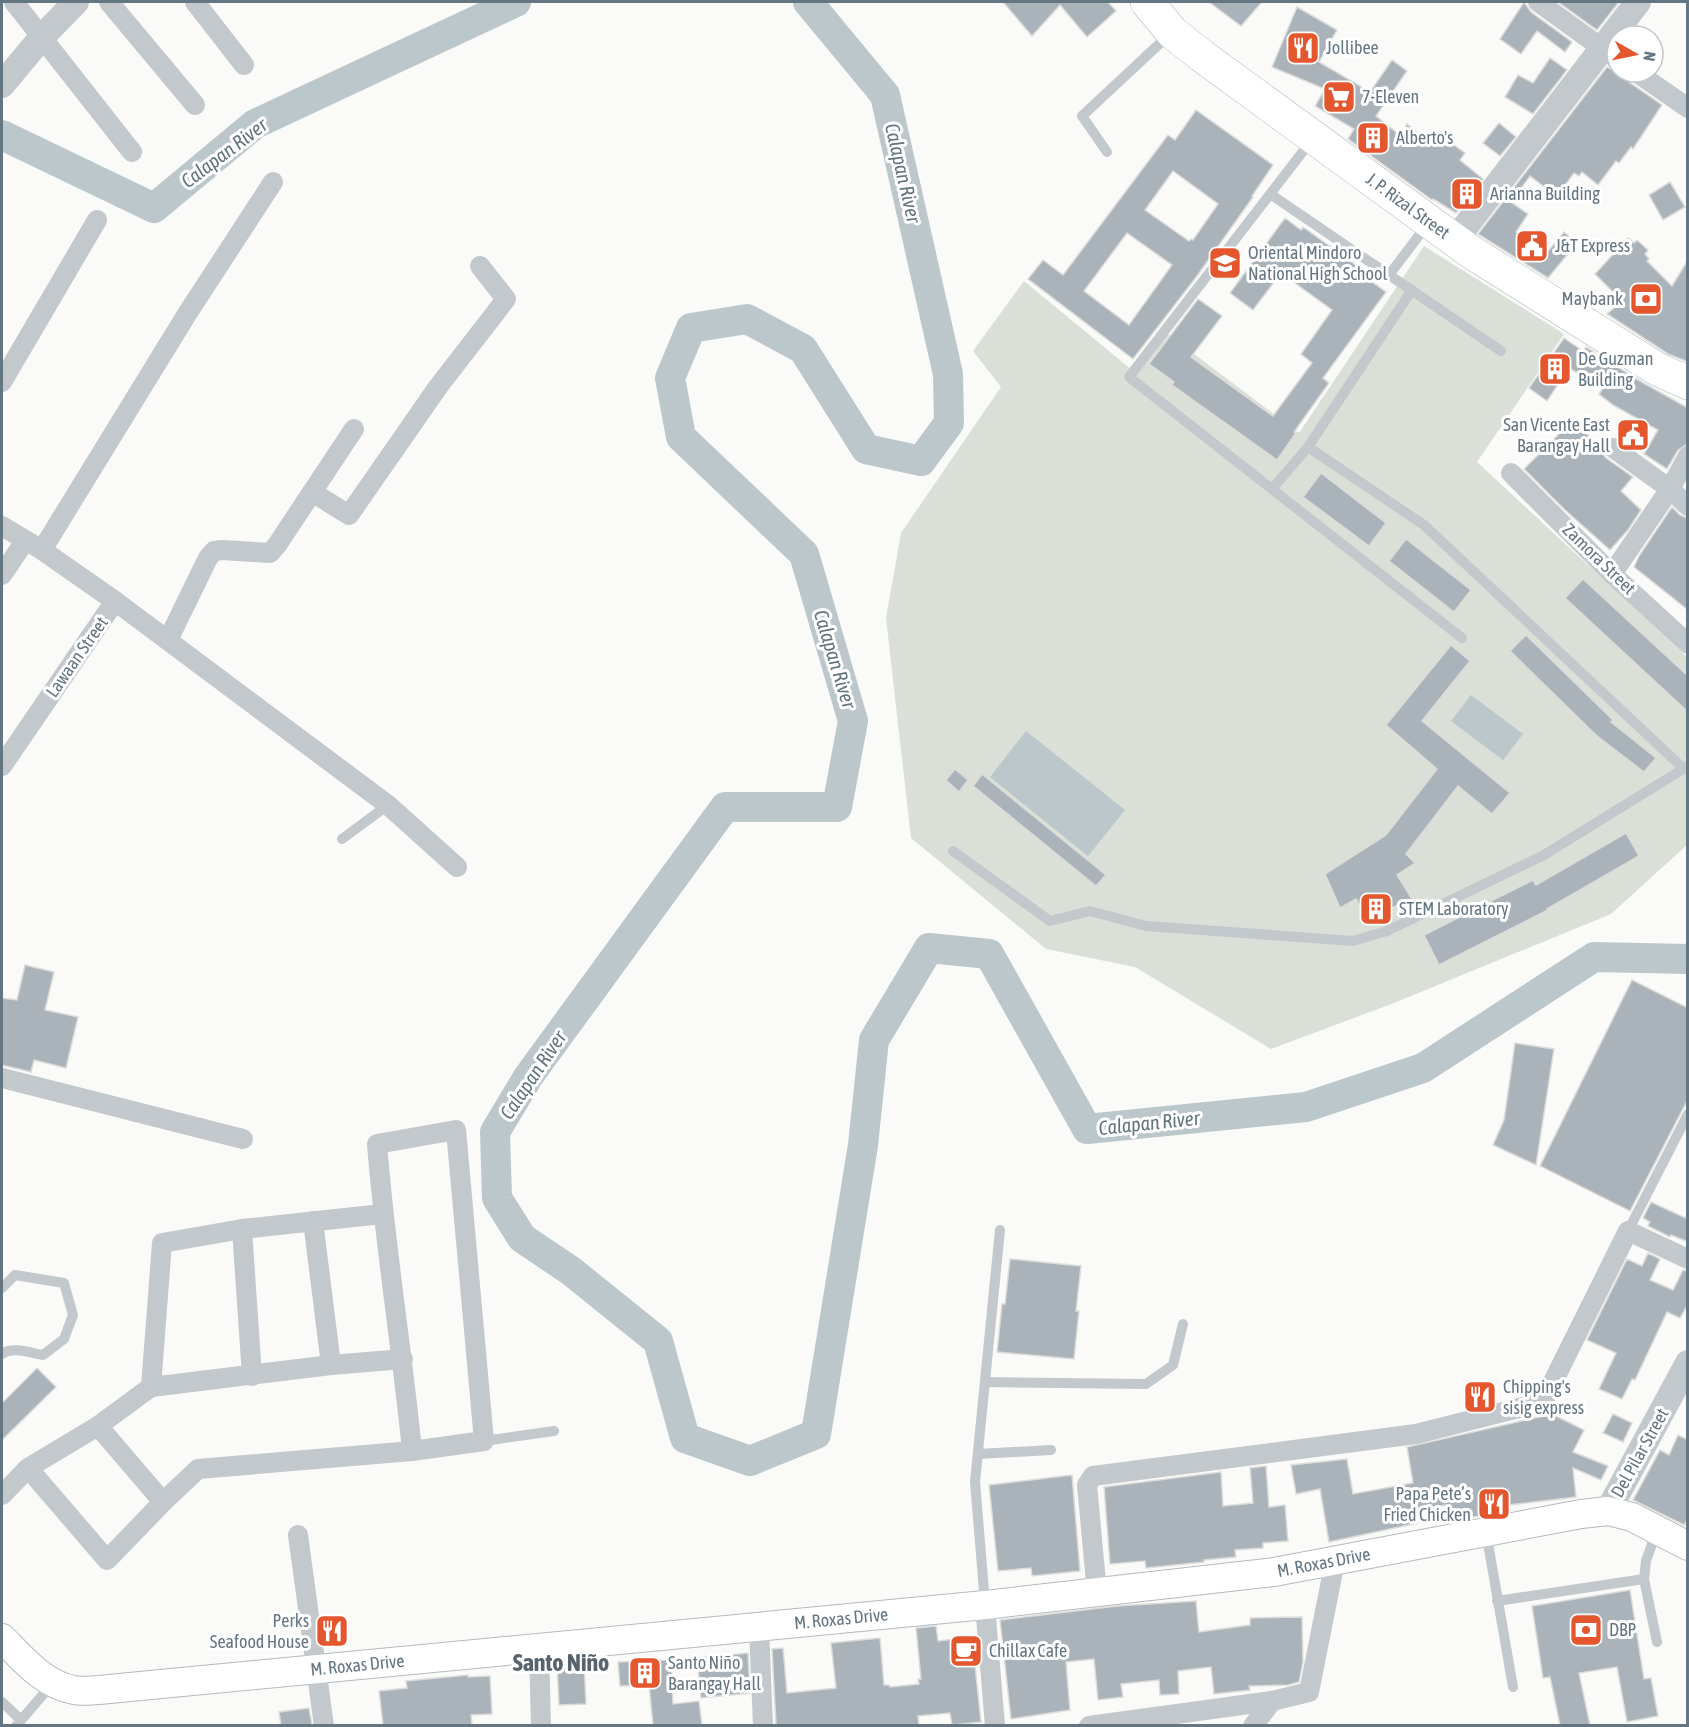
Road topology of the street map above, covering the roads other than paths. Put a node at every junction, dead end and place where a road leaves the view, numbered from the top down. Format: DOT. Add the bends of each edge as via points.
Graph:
graph roads {
  1 [pos="15,2"];
  2 [pos="76,2"];
  3 [pos="109,2"];
  4 [pos="195,2"];
  5 [pos="1147,2"];
  6 [pos="1538,2"];
  7 [pos="1638,2"];
  8 [pos="1626,24"];
  9 [pos="1172,32"];
  10 [pos="42,37"];
  11 [pos="1605,50"];
  12 [pos="1605,59"];
  13 [pos="244,65"];
  14 [pos="3,82"];
  15 [pos="1653,84"];
  16 [pos="195,105"];
  17 [pos="1688,108"];
  18 [pos="1313,138"];
  19 [pos="132,152"];
  20 [pos="1107,152"];
  21 [pos="273,182"];
  22 [pos="1270,194"];
  23 [pos="97,220"];
  24 [pos="1442,231"];
  25 [pos="480,266"];
  26 [pos="1389,275"];
  27 [pos="1412,290"];
  28 [pos="1501,351"];
  29 [pos="2,382"];
  30 [pos="1688,383"];
  31 [pos="354,429"];
  32 [pos="1308,447"];
  33 [pos="1613,448"];
  34 [pos="1688,456"];
  35 [pos="1511,473"];
  36 [pos="1272,489"];
  37 [pos="1670,489"];
  38 [pos="312,492"];
  39 [pos="1688,506"];
  40 [pos="2,526"];
  41 [pos="34,546"];
  42 [pos="1612,574"];
  43 [pos="2,575"];
  44 [pos="115,601"];
  45 [pos="1462,638"];
  46 [pos="168,640"];
  47 [pos="1688,644"];
  48 [pos="2,766"];
  49 [pos="1686,767"];
  50 [pos="388,805"];
  51 [pos="342,839"];
  52 [pos="953,851"];
  53 [pos="457,867"];
  54 [pos="2,1078"];
  55 [pos="1688,1114"];
  56 [pos="243,1138"];
  57 [pos="382,1214"];
  58 [pos="313,1221"];
  59 [pos="242,1229"];
  60 [pos="1000,1230"];
  61 [pos="1628,1231"];
  62 [pos="1688,1259"];
  63 [pos="2,1288"];
  64 [pos="1183,1324"];
  65 [pos="2,1354"];
  66 [pos="403,1359"];
  67 [pos="1688,1363"];
  68 [pos="331,1365"];
  69 [pos="252,1376"];
  70 [pos="985,1383"];
  71 [pos="151,1387"];
  72 [pos="98,1425"];
  73 [pos="554,1431"];
  74 [pos="484,1441"];
  75 [pos="412,1450"];
  76 [pos="1051,1450"];
  77 [pos="978,1454"];
  78 [pos="28,1468"];
  79 [pos="2,1495"];
  80 [pos="163,1502"];
  81 [pos="1608,1511"];
  82 [pos="1657,1530"];
  83 [pos="1486,1532"];
  84 [pos="298,1535"];
  85 [pos="1688,1546"];
  86 [pos="1335,1561"];
  87 [pos="1644,1579"];
  88 [pos="1097,1593"];
  89 [pos="1497,1601"];
  90 [pos="985,1605"];
  91 [pos="759,1628"];
  92 [pos="2,1638"];
  93 [pos="1657,1642"];
  94 [pos="538,1649"];
  95 [pos="317,1670"];
  96 [pos="52,1683"];
  97 [pos="1512,1687"];
  98 [pos="1272,1701"];
  99 [pos="2,1702"];
  100 [pos="18,1722"];
  101 [pos="324,1725"];
  102 [pos="541,1725"];
  103 [pos="763,1725"];
  104 [pos="994,1725"];
  105 [pos="1089,1725"];
  106 [pos="1253,1725"];
  1 -- 10 [label="street"];
  2 -- 10 [label="street"];
  3 -- 16 [label="street"];
  4 -- 13 [label="street"];
  5 -- 9 [label="highway, J. P. Rizal Street"];
  6 -- 11 [label="street"];
  7 -- 8 [label="street"];
  9 -- 18 [label="highway, J. P. Rizal Street"];
  9 -- 20 [label="lane" via="1082,116"];
  10 -- 14 [label="street"];
  10 -- 19 [label="street"];
  12 -- 24 [label="street"];
  15 -- 17 [label="street"];
  18 -- 22 [label="lane"];
  18 -- 24 [label="highway, J. P. Rizal Street"];
  21 -- 41 [label="street"];
  22 -- 26 [label="lane"];
  22 -- 36 [label="lane" via="1129,377"];
  23 -- 29 [label="street"];
  24 -- 26 [label="lane"];
  24 -- 30 [label="highway, J. P. Rizal Street" via="1657,369"];
  25 -- 38 [label="street" via="506,299 438,387 349,515"];
  26 -- 27 [label="lane"];
  27 -- 28 [label="lane"];
  27 -- 32 [label="lane"];
  31 -- 38 [label="street"];
  32 -- 36 [label="lane"];
  32 -- 49 [label="lane" via="1425,525"];
  33 -- 37 [label="street"];
  34 -- 37 [label="street"];
  35 -- 42 [label="street, Zamora Street"];
  36 -- 45 [label="lane"];
  37 -- 39 [label="street"];
  37 -- 42 [label="street"];
  38 -- 46 [label="street" via="270,553 214,551"];
  40 -- 41 [label="street, Lawaan Street"];
  41 -- 43 [label="street"];
  41 -- 44 [label="street, Lawaan Street"];
  42 -- 47 [label="street, Zamora Street"];
  44 -- 46 [label="street"];
  44 -- 48 [label="street, Lawaan Street"];
  46 -- 50 [label="street"];
  49 -- 52 [label="lane" via="1544,855 1387,931 1353,941 1146,926 1090,911 1050,921"];
  50 -- 51 [label="lane"];
  50 -- 53 [label="street"];
  54 -- 56 [label="street"];
  55 -- 61 [label="lane"];
  57 -- 58 [label="street"];
  57 -- 66 [label="street"];
  57 -- 74 [label="street" via="377,1144 456,1130"];
  58 -- 59 [label="street"];
  58 -- 68 [label="street"];
  59 -- 69 [label="street"];
  59 -- 71 [label="street" via="162,1243"];
  60 -- 70 [label="lane"];
  61 -- 62 [label="street"];
  61 -- 88 [label="street" via="1543,1402 1416,1434 1093,1476 1087,1485"];
  63 -- 65 [label="lane" via="15,1275 64,1283 73,1315 64,1339 43,1355 20,1351"];
  64 -- 70 [label="lane" via="1173,1365 1146,1384"];
  66 -- 68 [label="street"];
  66 -- 75 [label="street"];
  67 -- 81 [label="street, Del Pilar Street"];
  68 -- 69 [label="street"];
  69 -- 71 [label="street"];
  70 -- 77 [label="lane"];
  71 -- 72 [label="street"];
  72 -- 78 [label="street"];
  72 -- 80 [label="street"];
  73 -- 74 [label="lane"];
  74 -- 75 [label="street"];
  75 -- 80 [label="street" via="198,1469"];
  76 -- 77 [label="lane"];
  77 -- 90 [label="lane" via="975,1482"];
  78 -- 79 [label="street"];
  78 -- 80 [label="street" via="107,1560"];
  81 -- 82 [label="main road, M. Roxas Drive" via="1632,1517"];
  81 -- 83 [label="main road, M. Roxas Drive"];
  82 -- 85 [label="main road, M. Roxas Drive"];
  82 -- 87 [label="lane"];
  83 -- 86 [label="main road, M. Roxas Drive"];
  83 -- 89 [label="lane"];
  84 -- 95 [label="street"];
  86 -- 88 [label="main road, M. Roxas Drive"];
  86 -- 98 [label="street" via="1309,1692"];
  87 -- 89 [label="lane"];
  87 -- 93 [label="lane"];
  88 -- 90 [label="main road, M. Roxas Drive"];
  89 -- 97 [label="lane"];
  90 -- 91 [label="main road, M. Roxas Drive"];
  90 -- 104 [label="street"];
  91 -- 94 [label="main road, M. Roxas Drive"];
  91 -- 103 [label="street"];
  92 -- 96 [label="main road, M. Roxas Drive"];
  94 -- 95 [label="main road, M. Roxas Drive"];
  94 -- 102 [label="street"];
  95 -- 96 [label="main road, M. Roxas Drive" via="99,1690 75,1690"];
  95 -- 101 [label="street"];
  96 -- 100 [label="lane"];
  98 -- 105 [label="street"];
  98 -- 106 [label="street"];
  99 -- 100 [label="lane"];
}
